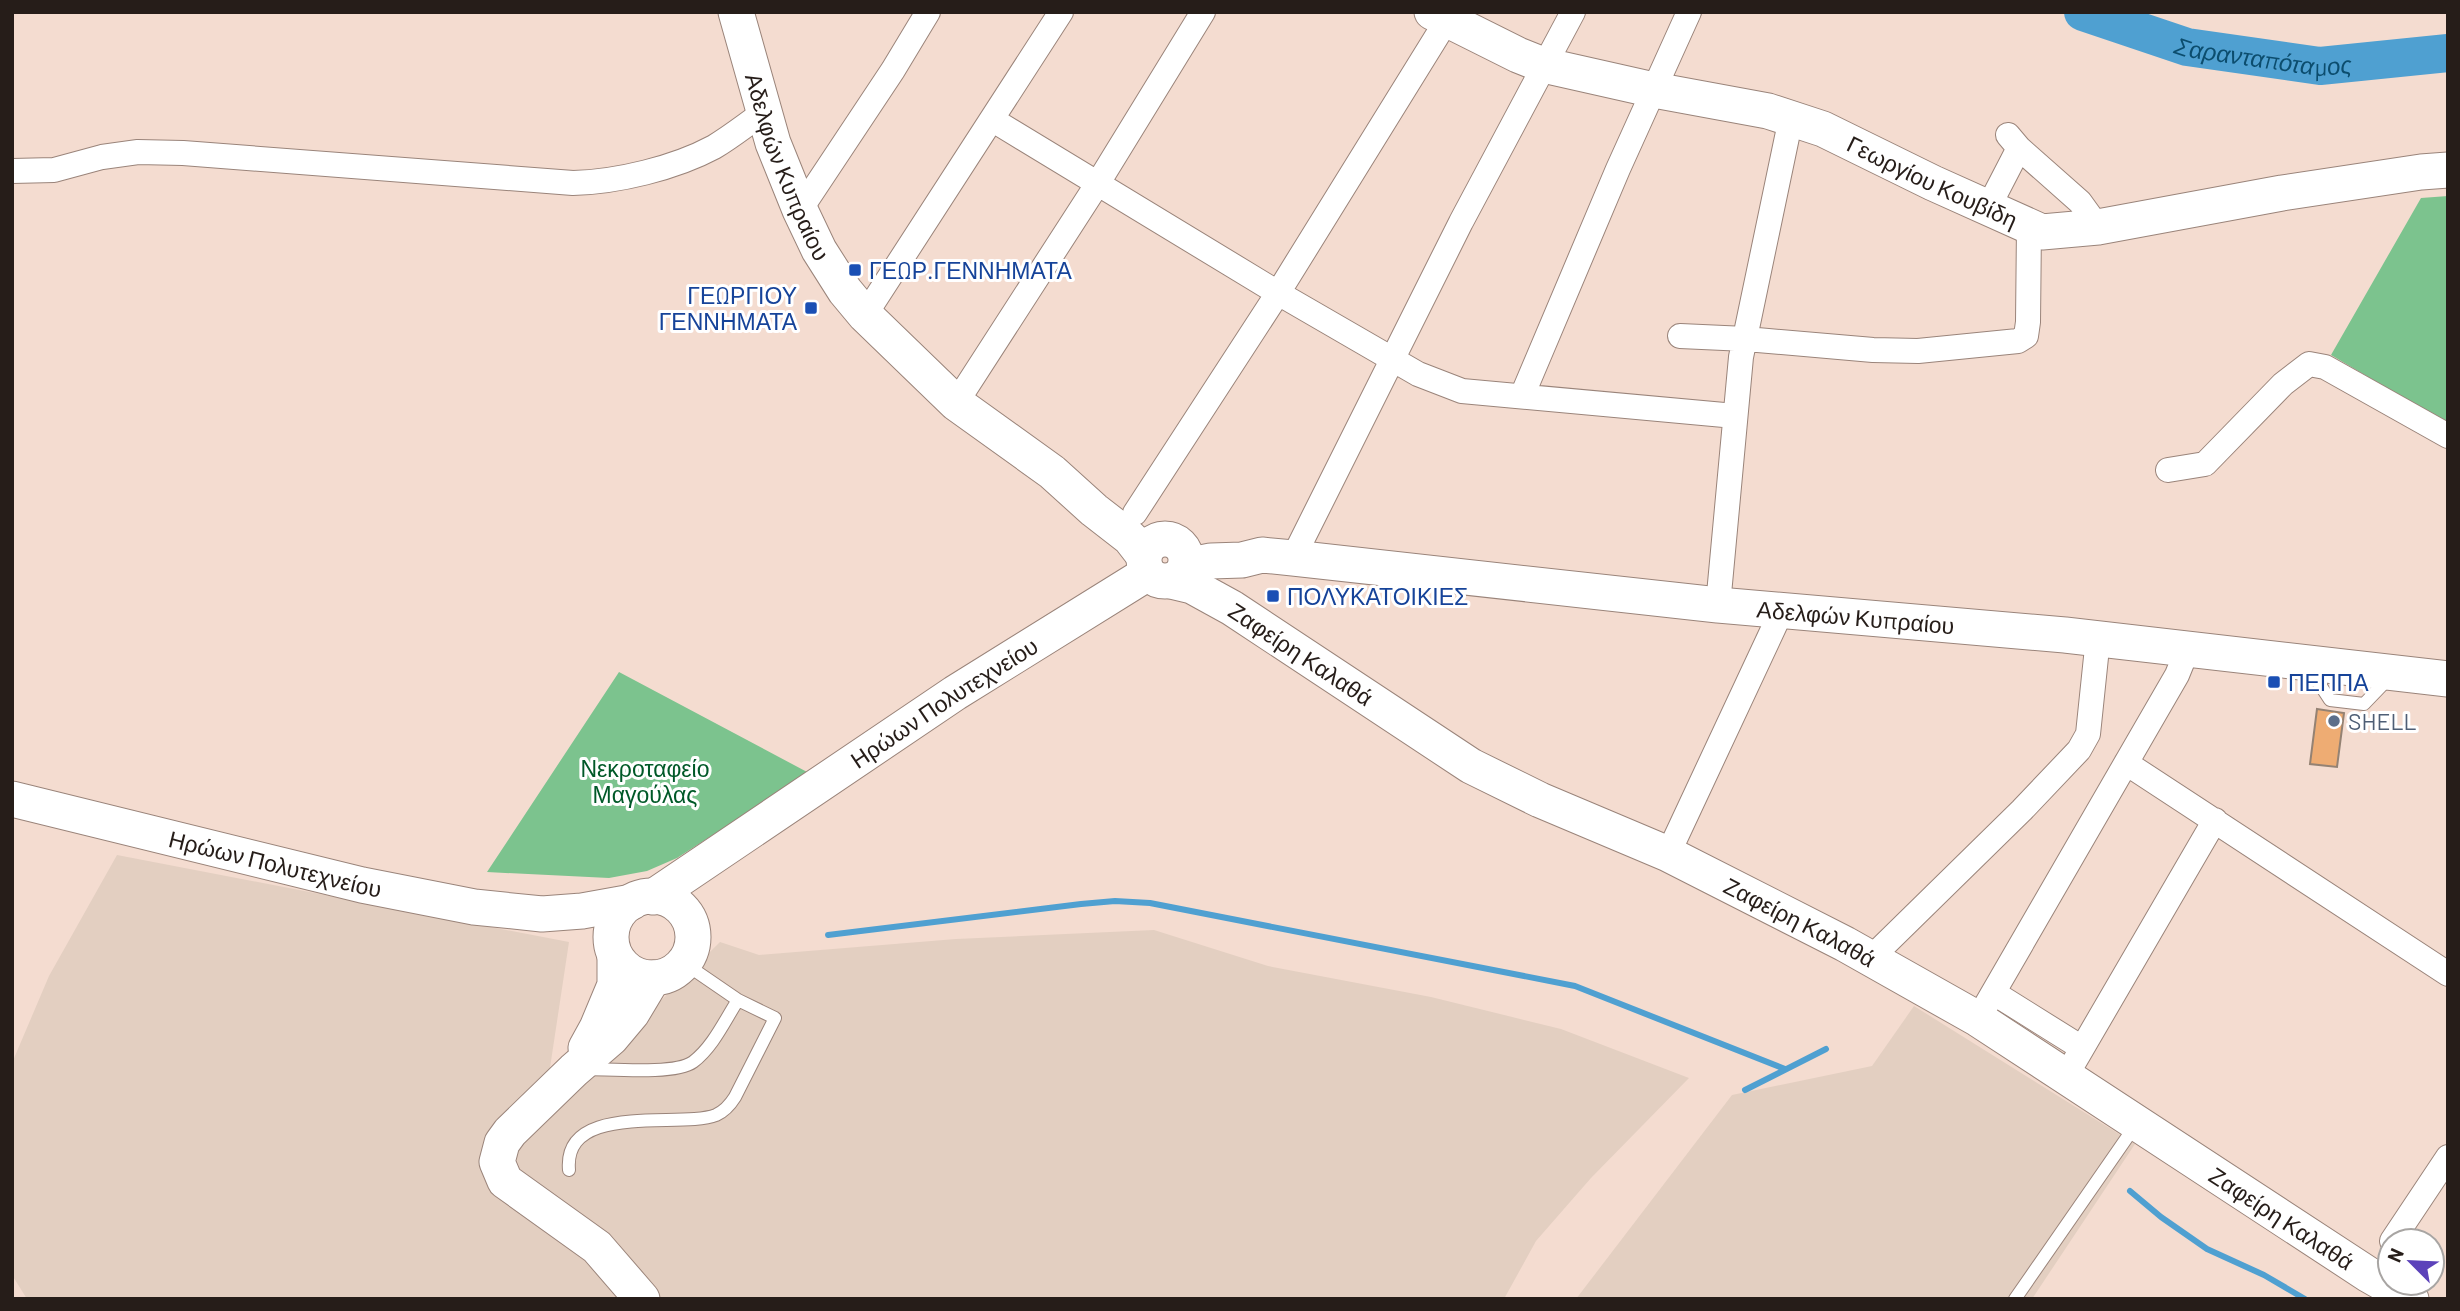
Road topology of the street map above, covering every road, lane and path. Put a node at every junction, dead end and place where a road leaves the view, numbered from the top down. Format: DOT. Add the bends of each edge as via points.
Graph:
graph roads {
  1 [pos="736,12"];
  2 [pos="928,12"];
  3 [pos="1061,12"];
  4 [pos="1203,12"];
  5 [pos="1573,12"];
  6 [pos="1689,12"];
  7 [pos="1440,16"];
  8 [pos="1543,65"];
  9 [pos="1654,90"];
  10 [pos="763,113"];
  11 [pos="1791,118"];
  12 [pos="993,120"];
  13 [pos="2448,170"];
  14 [pos="12,171"];
  15 [pos="1098,183"];
  16 [pos="1988,208"];
  17 [pos="800,211"];
  18 [pos="2029,227"];
  19 [pos="2098,227"];
  20 [pos="1278,293"];
  21 [pos="865,315"];
  22 [pos="1680,336"];
  23 [pos="1746,339"];
  24 [pos="1391,361"];
  25 [pos="1522,396"];
  26 [pos="956,403"];
  27 [pos="1735,416"];
  28 [pos="2448,436"];
  29 [pos="2168,470"];
  30 [pos="1052,472"];
  31 [pos="1135,513"];
  32 [pos="1277,556"];
  33 [pos="1164,559"];
  34 [pos="1718,605"];
  35 [pos="1232,608"];
  36 [pos="1782,610"];
  37 [pos="2098,638"];
  38 [pos="2188,648"];
  39 [pos="2448,679"];
  40 [pos="2126,764"];
  41 [pos="12,799"];
  42 [pos="2215,820"];
  43 [pos="744,836"];
  44 [pos="1668,853"];
  45 [pos="643,899"];
  46 [pos="542,914"];
  47 [pos="688,919"];
  48 [pos="614,952"];
  49 [pos="1871,958"];
  50 [pos="684,962"];
  51 [pos="2448,974"];
  52 [pos="653,978"];
  53 [pos="738,1000"];
  54 [pos="1986,1006"];
  55 [pos="2074,1062"];
  56 [pos="574,1070"];
  57 [pos="2137,1123"];
  58 [pos="2448,1157"];
  59 [pos="569,1170"];
  60 [pos="2401,1227"];
  61 [pos="2376,1264"];
  62 [pos="2369,1275"];
  63 [pos="642,1299"];
  64 [pos="2015,1299"];
  65 [pos="2412,1299"];
  1 -- 10 [label="main road, Αδελφών Κυπραίου"];
  2 -- 17 [label="street"];
  3 -- 12 [label="street"];
  4 -- 15 [label="street"];
  5 -- 8 [label="street"];
  6 -- 9 [label="street"];
  7 -- 8 [label="main road, Γεωργίου Κουβίδη"];
  7 -- 20 [label="street"];
  8 -- 9 [label="main road, Γεωργίου Κουβίδη"];
  8 -- 24 [label="street"];
  9 -- 11 [label="main road, Γεωργίου Κουβίδη"];
  9 -- 25 [label="street"];
  10 -- 14 [label="street" via="715,147 603,182 149,152 102,157 54,170"];
  10 -- 17 [label="main road, Αδελφών Κυπραίου"];
  11 -- 16 [label="main road, Γεωργίου Κουβίδη"];
  11 -- 23 [label="street"];
  12 -- 15 [label="street"];
  12 -- 21 [label="street"];
  13 -- 19 [label="main road, Γεωργίου Κουβίδη" via="2282,193"];
  15 -- 20 [label="street"];
  15 -- 26 [label="street"];
  16 -- 18 [label="main road, Γεωργίου Κουβίδη"];
  16 -- 19 [label="street" via="2014,141 2080,202"];
  17 -- 21 [label="main road, Αδελφών Κυπραίου" via="819,250"];
  18 -- 19 [label="main road, Γεωργίου Κουβίδη" via="2042,232"];
  18 -- 23 [label="street" via="2028,322 2026,336 2018,341 1918,351"];
  20 -- 24 [label="street"];
  20 -- 31 [label="street"];
  21 -- 26 [label="main road, Αδελφών Κυπραίου"];
  22 -- 23 [label="street"];
  23 -- 27 [label="street"];
  24 -- 25 [label="street" via="1462,391"];
  24 -- 32 [label="street"];
  25 -- 27 [label="street"];
  26 -- 30 [label="main road, Αδελφών Κυπραίου"];
  27 -- 34 [label="street"];
  28 -- 29 [label="street" via="2376,394 2309,364 2283,384 2205,464"];
  30 -- 31 [label="main road, Αδελφών Κυπραίου" via="1089,484"];
  30 -- 33 [label="main road, Αδελφών Κυπραίου" via="1130,538"];
  31 -- 33 [label="main road, Αδελφών Κυπραίου"];
  32 -- 33 [label="main road, Αδελφών Κυπραίου"];
  32 -- 34 [label="main road, Αδελφών Κυπραίου"];
  32 -- 35 [label="main road"];
  33 -- 35 [label="main road, Ζαφείρη Καλαθά" via="1199,589"];
  33 -- 43 [label="main road, Ηρώων Πολυτεχνείου"];
  34 -- 36 [label="main road, Αδελφών Κυπραίου"];
  35 -- 44 [label="main road, Ζαφείρη Καλαθά" via="1471,765 1540,800"];
  36 -- 37 [label="main road, Αδελφών Κυπραίου"];
  36 -- 44 [label="street"];
  37 -- 38 [label="main road, Αδελφών Κυπραίου"];
  37 -- 49 [label="street" via="2088,734 2079,750"];
  38 -- 39 [label="main road, Αδελφών Κυπραίου"];
  38 -- 40 [label="street"];
  40 -- 42 [label="street"];
  40 -- 54 [label="street"];
  41 -- 46 [label="main road, Ηρώων Πολυτεχνείου" via="362,885 474,907"];
  42 -- 51 [label="street"];
  42 -- 55 [label="street"];
  43 -- 45 [label="main road, Ηρώων Πολυτεχνείου"];
  43 -- 47 [label="main road, Ηρώων Πολυτεχνείου" via="700,876"];
  44 -- 49 [label="main road, Ζαφείρη Καλαθά"];
  45 -- 46 [label="main road, Ηρώων Πολυτεχνείου"];
  45 -- 47 [label="main road" via="674,903"];
  45 -- 48 [label="main road" via="623,908 612,927"];
  46 -- 48 [label="main road, Ηρώων Πολυτεχνείου" via="580,929"];
  47 -- 50 [label="main road" via="692,942"];
  48 -- 52 [label="main road" via="625,968"];
  48 -- 56 [label="main road" via="615,985"];
  49 -- 54 [label="main road, Ζαφείρη Καλαθά"];
  50 -- 52 [label="main road" via="670,974"];
  50 -- 53 [label="lane"];
  52 -- 56 [label="main road" via="611,1038"];
  53 -- 56 [label="lane" via="691,1064 661,1070"];
  53 -- 59 [label="lane" via="775,1018 727,1109 703,1118 605,1125 576,1142"];
  54 -- 55 [label="main road, Ζαφείρη Καλαθά"];
  55 -- 57 [label="main road, Ζαφείρη Καλαθά"];
  56 -- 63 [label="main road" via="502,1143 499,1171 505,1181 597,1247"];
  57 -- 62 [label="main road, Ζαφείρη Καλαθά"];
  57 -- 64 [label="lane"];
  58 -- 60 [label="street"];
  61 -- 62 [label="street"];
  62 -- 65 [label="main road, Ζαφείρη Καλαθά"];
}
